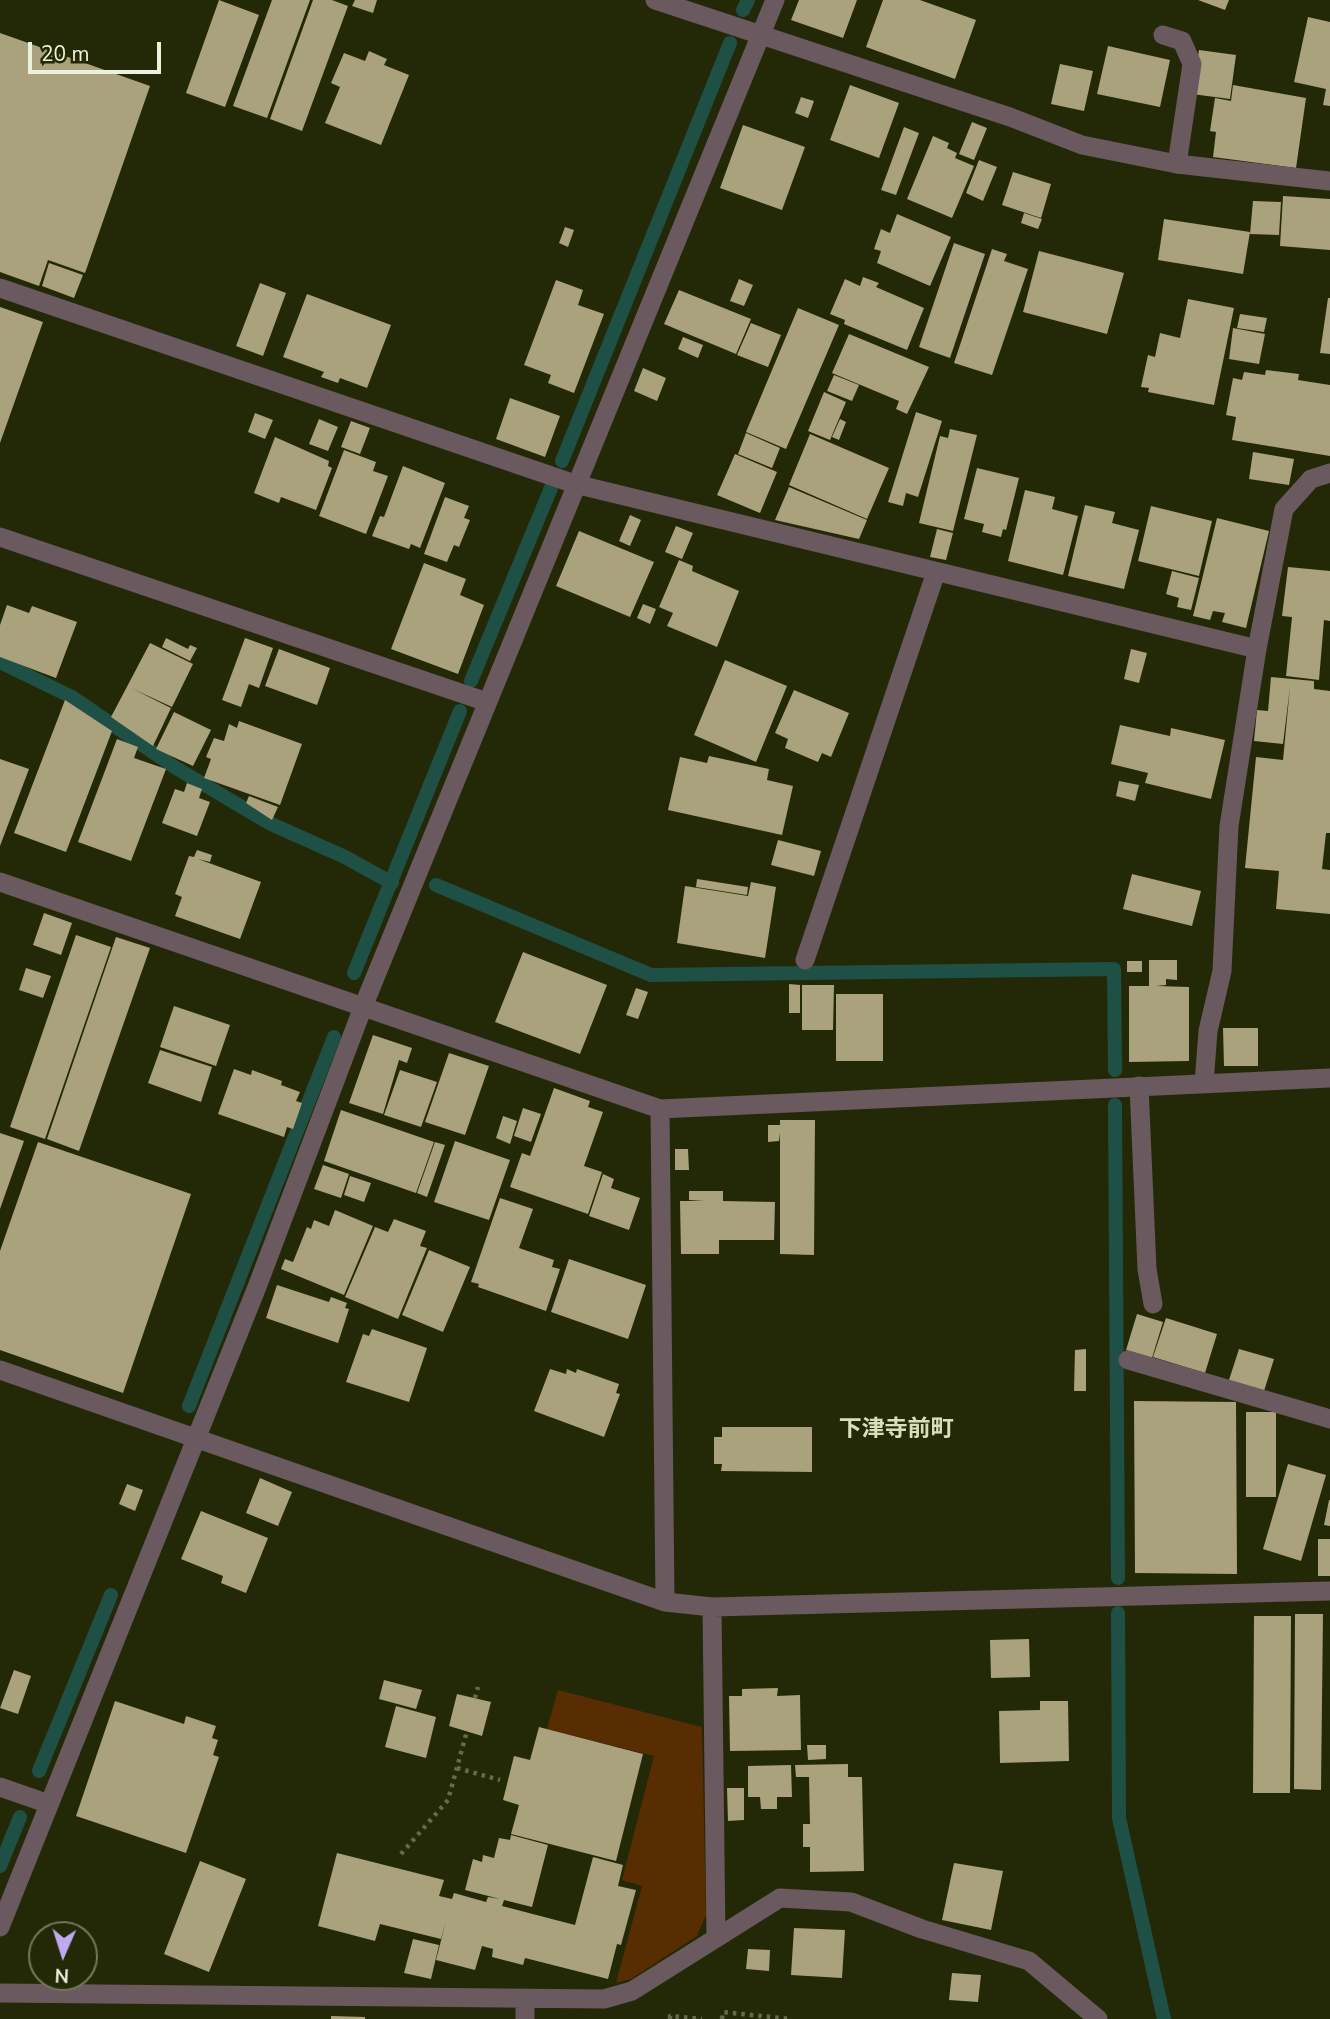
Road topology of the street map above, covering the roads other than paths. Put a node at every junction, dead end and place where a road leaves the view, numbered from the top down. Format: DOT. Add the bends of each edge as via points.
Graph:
graph roads {
  1 [pos="655,0"];
  2 [pos="775,0"];
  3 [pos="758,35"];
  4 [pos="1163,35"];
  5 [pos="1177,164"];
  6 [pos="1330,181"];
  7 [pos="0,288"];
  8 [pos="1330,473"];
  9 [pos="575,484"];
  10 [pos="0,537"];
  11 [pos="936,572"];
  12 [pos="1256,649"];
  13 [pos="487,702"];
  14 [pos="0,881"];
  15 [pos="805,960"];
  16 [pos="363,1007"];
  17 [pos="1330,1078"];
  18 [pos="1204,1084"];
  19 [pos="1139,1086"];
  20 [pos="660,1109"];
  21 [pos="1153,1304"];
  22 [pos="1128,1360"];
  23 [pos="0,1370"];
  24 [pos="1330,1419"];
  25 [pos="196,1437"];
  26 [pos="1330,1591"];
  27 [pos="665,1602"];
  28 [pos="712,1607"];
  29 [pos="0,1787"];
  30 [pos="49,1804"];
  31 [pos="0,1927"];
  32 [pos="716,1938"];
  33 [pos="0,1993"];
  34 [pos="525,1998"];
  35 [pos="525,2019"];
  36 [pos="1098,2019"];
  1 -- 3 [label="street"];
  2 -- 3 [label="street"];
  3 -- 5 [label="street" via="1082,145"];
  3 -- 9 [label="street"];
  4 -- 5 [label="street" via="1182,41 1192,64"];
  5 -- 6 [label="street"];
  7 -- 9 [label="street"];
  8 -- 12 [label="street" via="1311,479 1284,509"];
  9 -- 11 [label="street"];
  9 -- 13 [label="street"];
  10 -- 13 [label="street"];
  11 -- 12 [label="street"];
  11 -- 15 [label="street"];
  12 -- 18 [label="street" via="1229,826 1222,971 1208,1031"];
  13 -- 16 [label="street"];
  14 -- 16 [label="street"];
  16 -- 20 [label="street"];
  16 -- 25 [label="street"];
  17 -- 18 [label="street"];
  18 -- 19 [label="street"];
  19 -- 20 [label="street"];
  19 -- 21 [label="street" via="1147,1269"];
  20 -- 27 [label="street"];
  22 -- 24 [label="street"];
  23 -- 25 [label="street"];
  25 -- 27 [label="street"];
  25 -- 30 [label="street"];
  26 -- 28 [label="street"];
  27 -- 28 [label="street"];
  28 -- 32 [label="street"];
  29 -- 30 [label="street"];
  30 -- 31 [label="street"];
  32 -- 34 [label="street" via="632,1991 604,1999"];
  32 -- 36 [label="street" via="780,1898 851,1902 1028,1961"];
  33 -- 34 [label="street"];
  34 -- 35 [label="street"];
}
